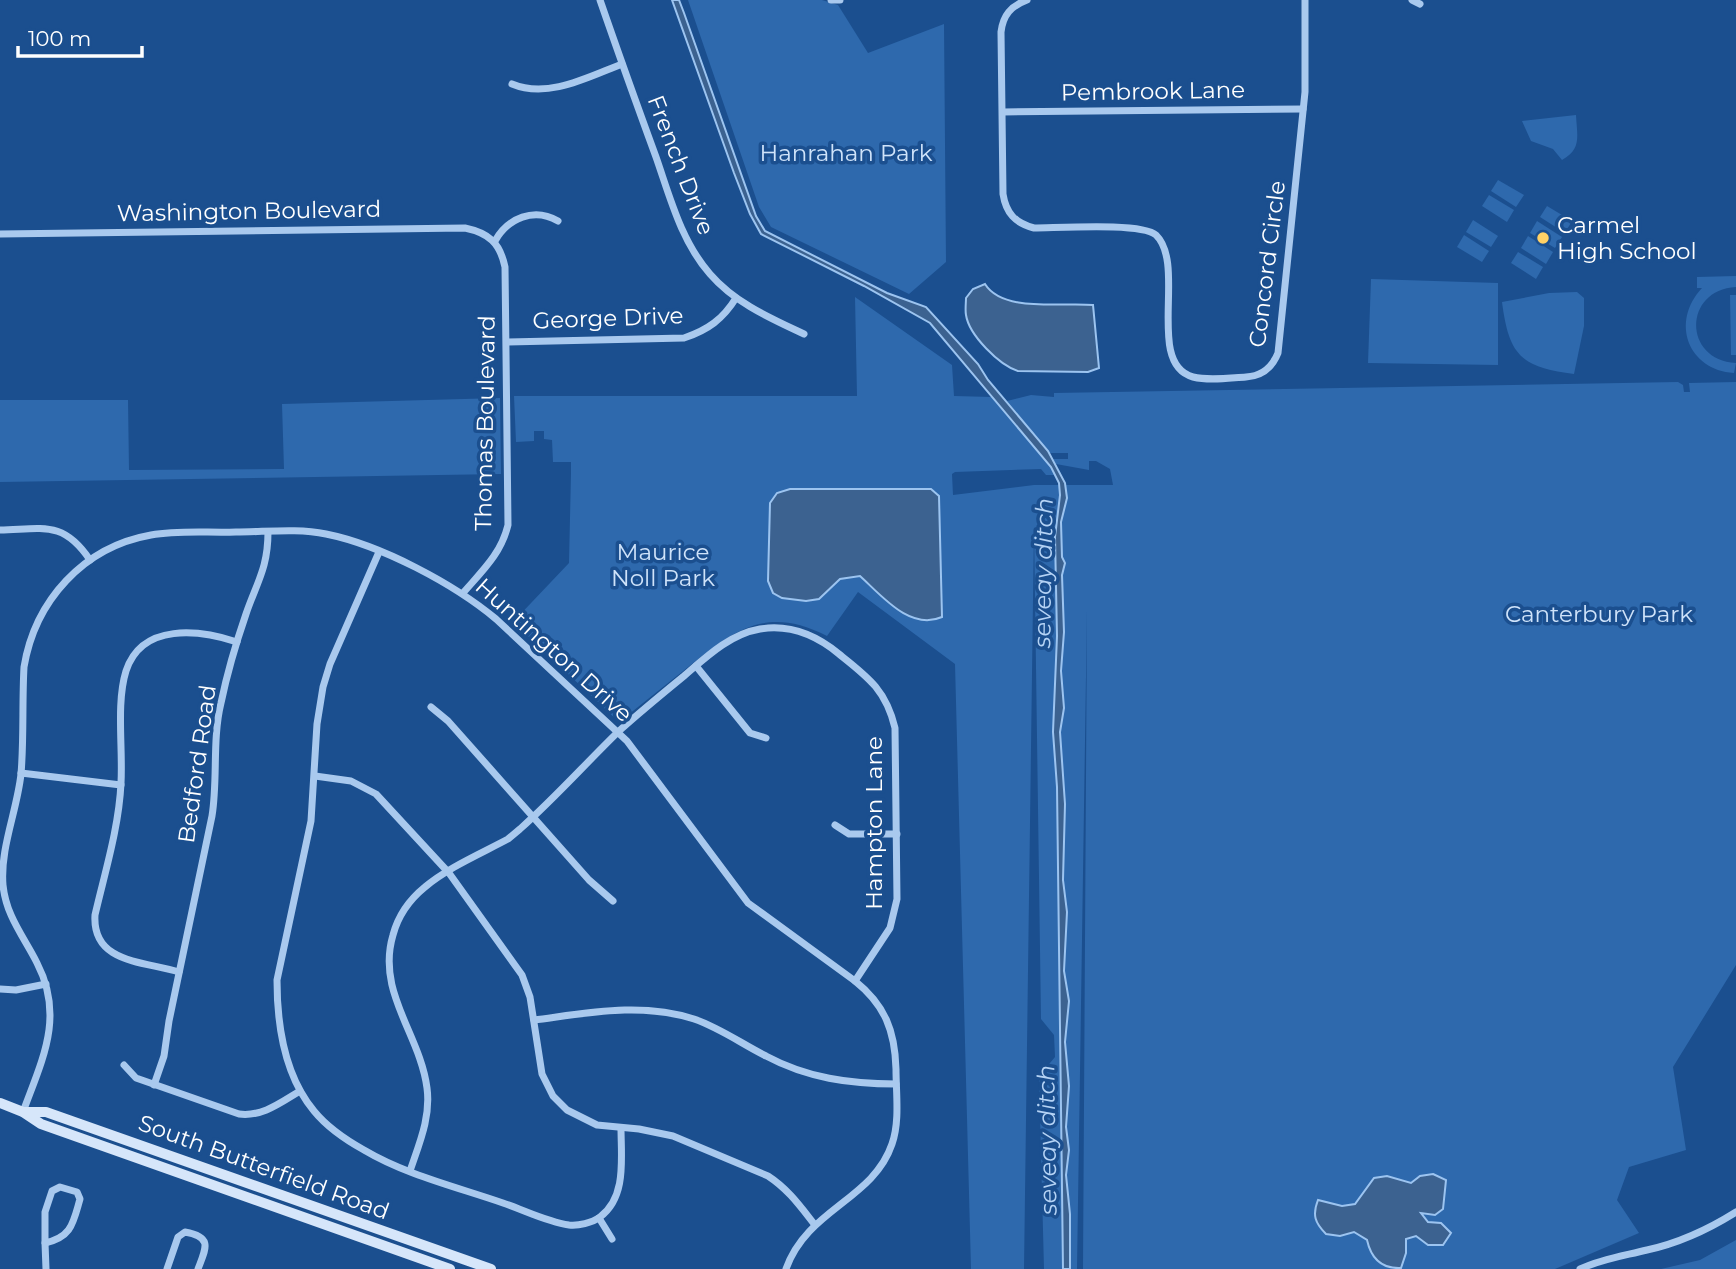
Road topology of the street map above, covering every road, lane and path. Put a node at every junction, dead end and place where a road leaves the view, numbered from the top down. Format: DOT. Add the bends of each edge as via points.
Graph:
graph roads {
  1 [pos="600,0"];
  2 [pos="831,0"];
  3 [pos="840,0"];
  4 [pos="1027,0"];
  5 [pos="1306,0"];
  6 [pos="1412,0"];
  7 [pos="1420,4"];
  8 [pos="622,64"];
  9 [pos="512,84"];
  10 [pos="1303,109"];
  11 [pos="1003,112"];
  12 [pos="558,221"];
  13 [pos="0,234"];
  14 [pos="495,241"];
  15 [pos="736,298"];
  16 [pos="804,334"];
  17 [pos="508,342"];
  18 [pos="0,530"];
  19 [pos="268,532"];
  20 [pos="379,552"];
  21 [pos="90,560"];
  22 [pos="463,593"];
  23 [pos="237,642"];
  24 [pos="696,666"];
  25 [pos="431,707"];
  26 [pos="618,732"];
  27 [pos="766,738"];
  28 [pos="21,773"];
  29 [pos="315,776"];
  30 [pos="121,785"];
  31 [pos="533,817"];
  32 [pos="835,825"];
  33 [pos="897,834"];
  34 [pos="449,873"];
  35 [pos="1,876"];
  36 [pos="613,901"];
  37 [pos="179,972"];
  38 [pos="855,981"];
  39 [pos="46,985"];
  40 [pos="0,989"];
  41 [pos="534,1020"];
  42 [pos="124,1065"];
  43 [pos="896,1084"];
  44 [pos="154,1085"];
  45 [pos="300,1091"];
  46 [pos="0,1103"];
  47 [pos="23,1112"];
  48 [pos="621,1128"];
  49 [pos="410,1171"];
  50 [pos="1736,1212"];
  51 [pos="599,1218"];
  52 [pos="814,1225"];
  53 [pos="612,1239"];
  54 [pos="45,1243"];
  55 [pos="46,1269"];
  56 [pos="167,1269"];
  57 [pos="198,1269"];
  58 [pos="450,1269"];
  59 [pos="491,1269"];
  60 [pos="786,1269"];
  61 [pos="1580,1269"];
  1 -- 8 [label="street, French Drive"];
  2 -- 3 [label="street"];
  4 -- 11 [label="street, Concord Circle" via="1011,8 1001,32"];
  5 -- 10 [label="street, Concord Circle"];
  6 -- 7 [label="street"];
  8 -- 9 [label="street" via="552,89 526,90"];
  8 -- 15 [label="street, French Drive" via="688,243 710,274"];
  10 -- 11 [label="street, Pembrook Lane"];
  10 -- 11 [label="street, Concord Circle" via="1278,353 1260,374 1227,378 1188,375 1172,357 1168,260 1155,234 1138,228 1034,228 1009,214 1003,194"];
  12 -- 14 [label="street" via="545,214 520,217"];
  13 -- 14 [label="street, Washington Boulevard" via="453,228 472,230"];
  14 -- 17 [label="street, Thomas Boulevard" via="505,267"];
  15 -- 16 [label="street, French Drive"];
  15 -- 17 [label="street, George Drive" via="719,321 684,338"];
  17 -- 22 [label="street, Thomas Boulevard" via="508,525 496,556"];
  18 -- 21 [label="street" via="60,531 76,541"];
  19 -- 20 [label="street, Huntington Drive" via="327,534"];
  19 -- 21 [label="street, Huntington Drive" via="152,535"];
  19 -- 23 [label="street, Bedford Road" via="266,564"];
  20 -- 22 [label="street, Huntington Drive"];
  20 -- 29 [label="street" via="323,687"];
  21 -- 28 [label="street, Huntington Drive" via="50,599 27,650"];
  22 -- 26 [label="street, Huntington Drive"];
  23 -- 30 [label="street" via="204,633 179,633 153,639 135,654 123,690"];
  23 -- 37 [label="street, Bedford Road" via="220,704 212,817"];
  24 -- 26 [label="street, Hampton Lane"];
  24 -- 27 [label="street" via="750,733"];
  24 -- 33 [label="street, Hampton Lane" via="734,638 761,629 784,628 817,638 867,676 885,699 895,728"];
  25 -- 31 [label="street"];
  26 -- 31 [label="street, Hampton Lane"];
  26 -- 38 [label="street, Huntington Drive" via="748,903"];
  28 -- 30 [label="street"];
  28 -- 35 [label="street, Huntington Drive"];
  29 -- 34 [label="street" via="351,781 376,794"];
  29 -- 45 [label="street" via="309,831 277,981 286,1058"];
  30 -- 37 [label="street" via="96,915 97,932 104,946 118,956"];
  31 -- 34 [label="street, Hampton Lane" via="508,839"];
  31 -- 36 [label="street"];
  32 -- 33 [label="street" via="849,834"];
  33 -- 38 [label="street, Hampton Lane" via="894,917"];
  34 -- 41 [label="street" via="522,975"];
  34 -- 49 [label="street, Hampton Lane" via="424,888 407,906 395,928 388,958 391,990 427,1086 426,1123"];
  35 -- 39 [label="street, Huntington Drive" via="11,917"];
  37 -- 44 [label="street, Bedford Road"];
  38 -- 43 [label="street, Huntington Drive" via="879,1003 890,1025"];
  39 -- 40 [label="street"];
  39 -- 47 [label="street, Huntington Drive" via="49,1036"];
  41 -- 43 [label="street" via="616,1009 672,1014 718,1029 804,1073 841,1081"];
  41 -- 48 [label="street" via="542,1074 553,1096 582,1119"];
  42 -- 44 [label="street" via="136,1078"];
  43 -- 52 [label="street, Huntington Drive" via="896,1126 884,1162 869,1181"];
  44 -- 45 [label="street" via="247,1115 268,1110"];
  45 -- 49 [label="street" via="340,1135"];
  46 -- 47 [label="main road, South Butterfield Road"];
  47 -- 58 [label="main road, South Butterfield Road" via="41,1124"];
  47 -- 59 [label="main road, South Butterfield Road" via="46,1112"];
  48 -- 51 [label="street" via="619,1189"];
  48 -- 52 [label="street" via="673,1136 768,1176 796,1199"];
  49 -- 51 [label="street" via="562,1223 576,1225"];
  50 -- 61 [label="street" via="1671,1244 1611,1256"];
  51 -- 53 [label="street"];
  52 -- 60 [label="street, Huntington Drive" via="798,1243"];
  54 -- 54 [label="street" via="69,1231 80,1199 77,1192 60,1187 52,1191"];
  54 -- 55 [label="street"];
  56 -- 57 [label="street" via="178,1237 185,1232 204,1239"];
}
